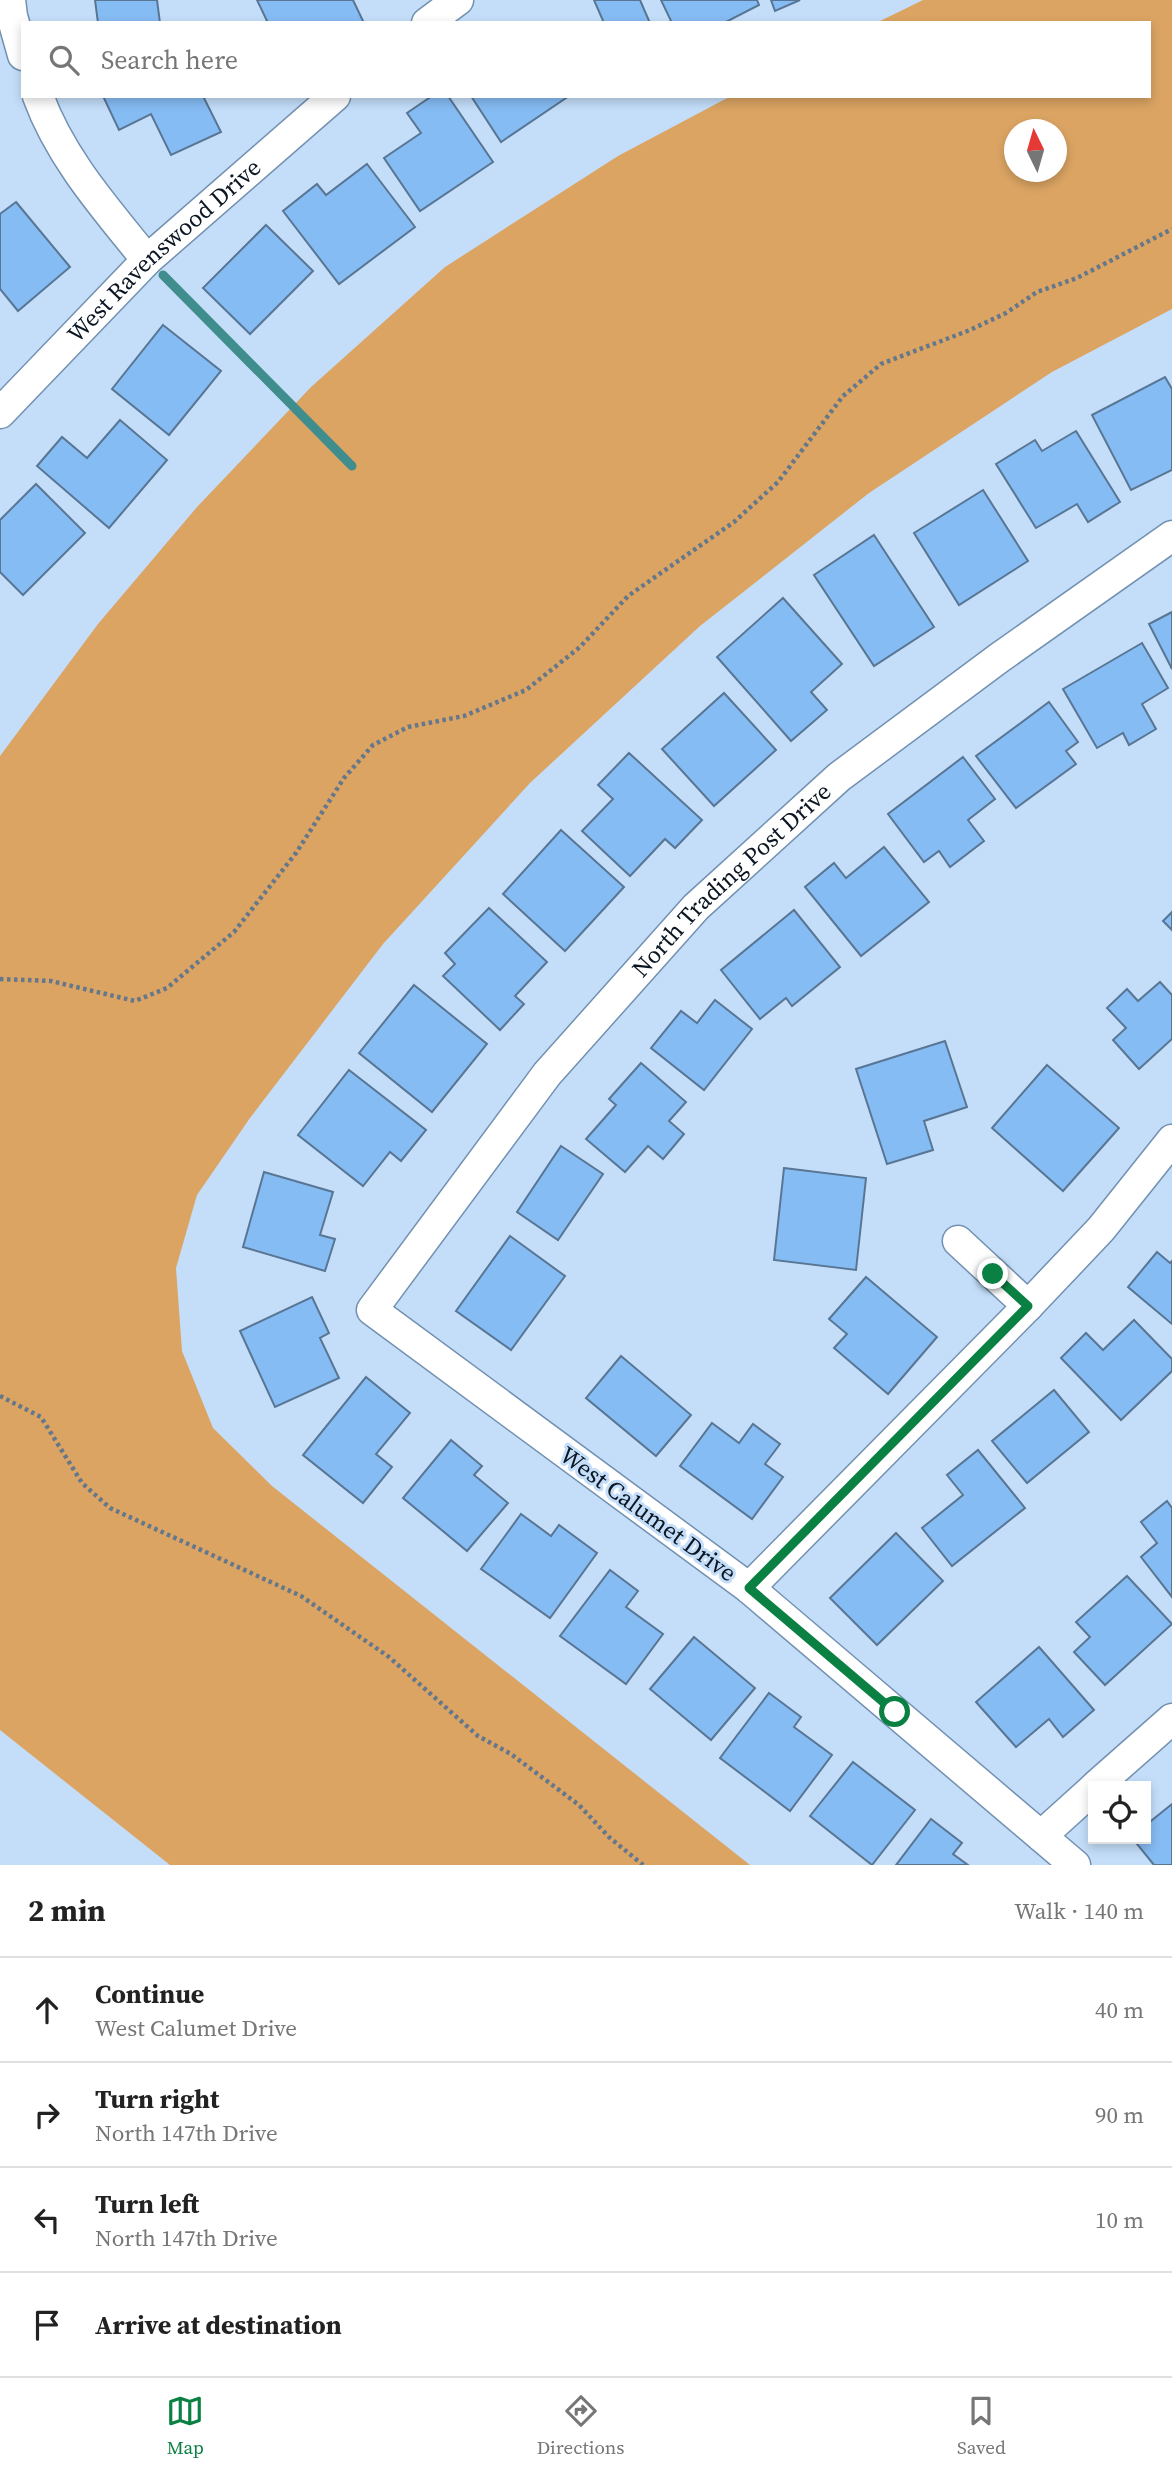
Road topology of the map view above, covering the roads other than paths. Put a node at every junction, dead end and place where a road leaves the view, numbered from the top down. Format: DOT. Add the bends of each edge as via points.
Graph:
graph roads {
  1 [pos="10,0"];
  2 [pos="458,0"];
  3 [pos="430,21"];
  4 [pos="21,48"];
  5 [pos="39,98"];
  6 [pos="333,98"];
  7 [pos="147,260"];
  8 [pos="0,413"];
  9 [pos="1172,536"];
  10 [pos="1172,1140"];
  11 [pos="958,1241"];
  12 [pos="1028,1306"];
  13 [pos="372,1310"];
  14 [pos="749,1588"];
  15 [pos="1172,1719"];
  16 [pos="1103,1781"];
  17 [pos="1088,1794"];
  18 [pos="1041,1836"];
  19 [pos="1075,1865"];
  1 -- 4 [label="street"];
  2 -- 3 [label="street"];
  5 -- 7 [label="street" via="68,159"];
  6 -- 7 [label="street, West Ravenswood Drive"];
  7 -- 8 [label="street, West Ravenswood Drive"];
  9 -- 13 [label="street, North Trading Post Drive" via="839,777 696,907 547,1074"];
  10 -- 12 [label="street" via="1101,1229"];
  11 -- 12 [label="street"];
  12 -- 14 [label="street"];
  13 -- 14 [label="street, West Calumet Drive"];
  14 -- 18 [label="street, West Calumet Drive"];
  15 -- 16 [label="street"];
  17 -- 18 [label="street"];
  18 -- 19 [label="street, West Calumet Drive"];
}
